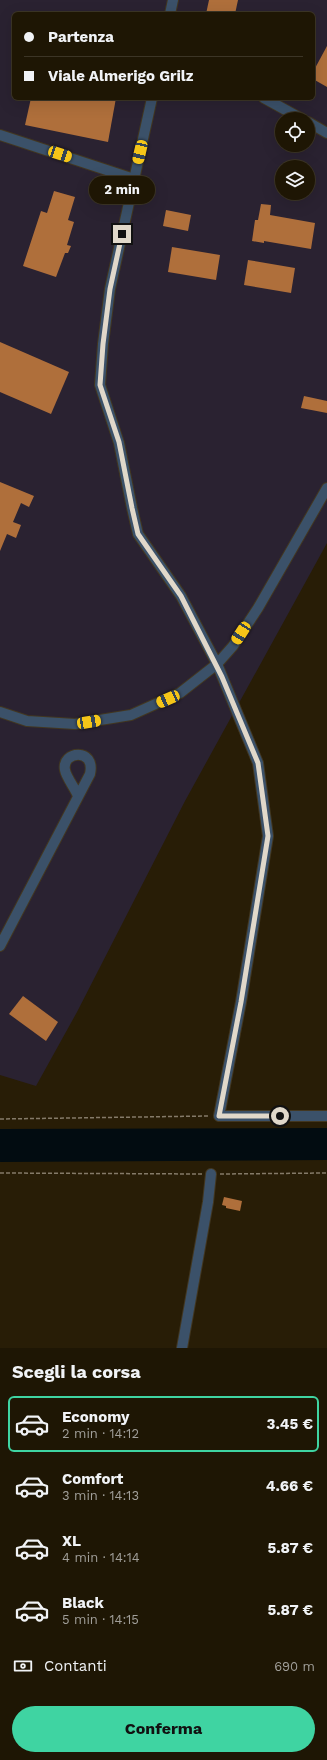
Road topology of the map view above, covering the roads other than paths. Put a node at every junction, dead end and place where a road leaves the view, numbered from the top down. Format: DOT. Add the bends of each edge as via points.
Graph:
graph roads {
  1 [pos="173,0"];
  2 [pos="170,12"];
  3 [pos="152,100"];
  4 [pos="268,100"];
  5 [pos="289,112"];
  6 [pos="315,126"];
  7 [pos="327,133"];
  8 [pos="0,135"];
  9 [pos="134,179"];
  10 [pos="327,488"];
  11 [pos="217,664"];
  12 [pos="0,712"];
  13 [pos="78,796"];
  14 [pos="0,946"];
  15 [pos="327,1116"];
  16 [pos="211,1174"];
  17 [pos="182,1348"];
  1 -- 2 [label="street"];
  3 -- 9 [label="street"];
  4 -- 5 [label="street"];
  6 -- 7 [label="street"];
  8 -- 9 [label="street"];
  9 -- 11 [label="street" via="110,289 100,385 119,442 138,534 181,596"];
  10 -- 11 [label="street" via="258,608 233,646"];
  11 -- 12 [label="street" via="180,693 131,715 75,724 27,721"];
  11 -- 15 [label="street" via="258,763 268,836 241,1002 219,1116"];
  13 -- 14 [label="street"];
  16 -- 17 [label="street"];
}
